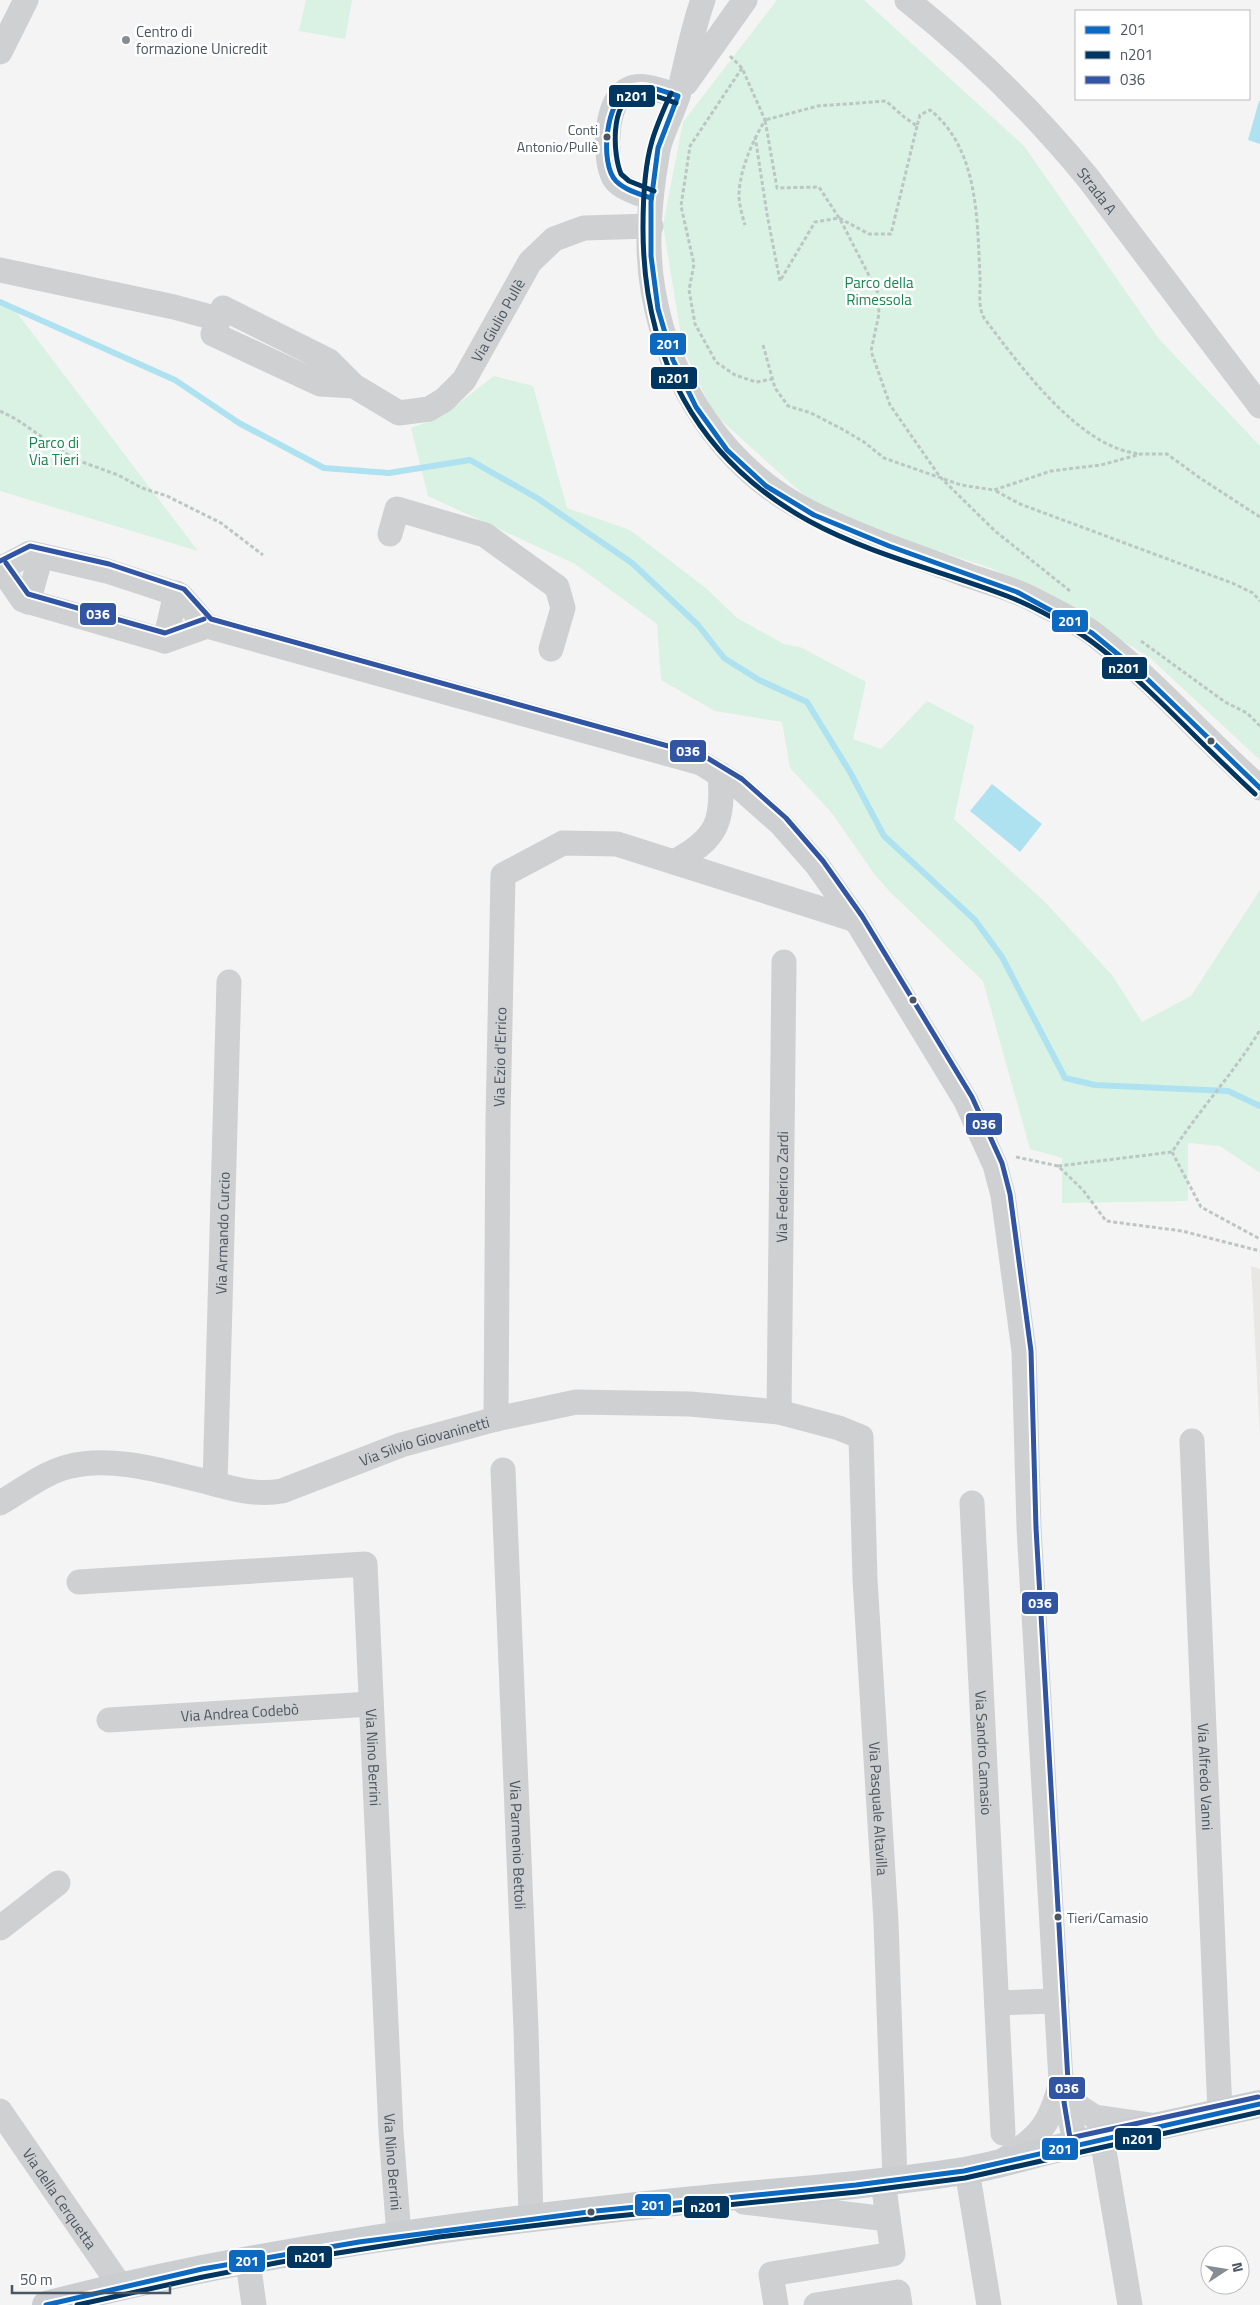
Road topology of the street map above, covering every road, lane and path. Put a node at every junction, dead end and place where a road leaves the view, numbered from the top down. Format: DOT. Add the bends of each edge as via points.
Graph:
graph roads {
  1 [pos="26,0"];
  2 [pos="703,0"];
  3 [pos="907,0"];
  4 [pos="744,1"];
  5 [pos="715,42"];
  6 [pos="0,52"];
  7 [pos="742,68"];
  8 [pos="678,96"];
  9 [pos="765,120"];
  10 [pos="917,126"];
  11 [pos="755,136"];
  12 [pos="651,198"];
  13 [pos="839,218"];
  14 [pos="745,225"];
  15 [pos="651,226"];
  16 [pos="0,270"];
  17 [pos="763,345"];
  18 [pos="773,379"];
  19 [pos="1257,398"];
  20 [pos="0,411"];
  21 [pos="1141,454"];
  22 [pos="940,478"];
  23 [pos="994,490"];
  24 [pos="1260,517"];
  25 [pos="390,534"];
  26 [pos="262,555"];
  27 [pos="41,556"];
  28 [pos="1,568"];
  29 [pos="176,593"];
  30 [pos="1077,597"];
  31 [pos="1260,601"];
  32 [pos="28,602"];
  33 [pos="207,626"];
  34 [pos="1133,636"];
  35 [pos="165,641"];
  36 [pos="551,649"];
  37 [pos="1260,726"];
  38 [pos="720,774"];
  39 [pos="1260,788"];
  40 [pos="674,862"];
  41 [pos="856,920"];
  42 [pos="784,962"];
  43 [pos="229,982"];
  44 [pos="1260,1030"];
  45 [pos="1172,1152"];
  46 [pos="994,1165"];
  47 [pos="1058,1166"];
  48 [pos="1260,1239"];
  49 [pos="1260,1251"];
  50 [pos="779,1412"];
  51 [pos="496,1419"];
  52 [pos="861,1437"];
  53 [pos="1192,1441"];
  54 [pos="503,1470"];
  55 [pos="215,1484"];
  56 [pos="0,1503"];
  57 [pos="972,1503"];
  58 [pos="79,1582"];
  59 [pos="370,1704"];
  60 [pos="109,1720"];
  61 [pos="58,1883"];
  62 [pos="0,1928"];
  63 [pos="1056,2001"];
  64 [pos="997,2003"];
  65 [pos="1058,2091"];
  66 [pos="1260,2104"];
  67 [pos="0,2111"];
  68 [pos="1220,2113"];
  69 [pos="1162,2126"];
  70 [pos="1003,2133"];
  71 [pos="1102,2139"];
  72 [pos="1070,2145"];
  73 [pos="1002,2162"];
  74 [pos="967,2170"];
  75 [pos="889,2180"];
  76 [pos="711,2199"];
  77 [pos="530,2218"];
  78 [pos="888,2219"];
  79 [pos="399,2236"];
  80 [pos="248,2262"];
  81 [pos="121,2287"];
  82 [pos="46,2305"];
  83 [pos="254,2305"];
  84 [pos="776,2305"];
  85 [pos="816,2305"];
  86 [pos="900,2305"];
  87 [pos="989,2305"];
  88 [pos="1130,2305"];
  1 -- 6 [label="street"];
  2 -- 8 [label="street" via="680,52"];
  3 -- 19 [label="street, Strada A" via="957,40 1059,144"];
  4 -- 5 [label="street"];
  5 -- 7 [label="path"];
  5 -- 8 [label="street"];
  7 -- 9 [label="path"];
  7 -- 18 [label="path" via="690,146 681,206 694,264 688,290 695,324 716,362 735,375 756,382"];
  8 -- 12 [label="street" via="659,146"];
  8 -- 12 [label="street" via="644,87 628,89 616,100 606,141 609,164 615,179 638,194"];
  9 -- 10 [label="path" via="818,106 886,101"];
  9 -- 11 [label="path"];
  9 -- 13 [label="path" via="777,188 819,186"];
  10 -- 13 [label="path" via="891,234 869,234"];
  10 -- 21 [label="path" via="920,115 930,110 944,121 967,163 976,208 979,308 984,318 1038,389 1085,430 1126,452"];
  11 -- 13 [label="path" via="780,280 815,222"];
  11 -- 14 [label="path" via="739,194"];
  12 -- 15 [label="street"];
  13 -- 22 [label="path" via="878,293 879,314 871,351 890,405"];
  15 -- 16 [label="street, Via Giulio Pullè" via="584,228 554,239 530,262 464,380 444,400 429,409 399,413 354,386 329,361 223,308 218,320 174,307"];
  15 -- 39 [label="street" via="652,287 672,358 695,406 747,469 769,488 814,515 1030,598 1098,637 1165,696"];
  17 -- 18 [label="path"];
  18 -- 22 [label="path" via="775,388 788,406 811,413 842,429 884,458"];
  20 -- 26 [label="path" via="74,459 167,496 222,523"];
  21 -- 23 [label="path" via="1101,465 1050,471"];
  21 -- 24 [label="path" via="1167,454"];
  22 -- 23 [label="path"];
  22 -- 30 [label="path" via="995,531"];
  23 -- 31 [label="path" via="1020,504 1232,584 1253,593"];
  25 -- 36 [label="street" via="397,509 485,535 557,587 563,608"];
  27 -- 28 [label="street" via="30,553"];
  27 -- 29 [label="street" via="107,571"];
  27 -- 32 [label="street"];
  28 -- 32 [label="street" via="23,600"];
  29 -- 33 [label="street"];
  29 -- 35 [label="street"];
  32 -- 35 [label="street"];
  33 -- 35 [label="street"];
  33 -- 38 [label="street" via="701,763"];
  34 -- 37 [label="path" via="1225,702 1247,713"];
  38 -- 40 [label="street" via="722,805 714,831 700,846"];
  38 -- 41 [label="street" via="738,785 798,842"];
  40 -- 41 [label="street, Via Ezio d'Errico"];
  40 -- 51 [label="street, Via Ezio d'Errico" via="617,844 563,843 503,875"];
  41 -- 46 [label="street" via="966,1101"];
  42 -- 50 [label="street, Via Federico Zardi"];
  43 -- 55 [label="street, Via Armando Curcio"];
  44 -- 45 [label="path" via="1243,1058 1195,1117"];
  45 -- 47 [label="path"];
  45 -- 48 [label="path" via="1201,1207"];
  46 -- 47 [label="path" via="1019,1156 1036,1163"];
  46 -- 63 [label="street" via="1003,1195 1024,1351 1029,1528"];
  47 -- 49 [label="path" via="1083,1190 1106,1221 1182,1231"];
  50 -- 51 [label="street, Via Silvio Giovaninetti" via="690,1404 576,1402"];
  50 -- 52 [label="street, Via Silvio Giovaninetti"];
  51 -- 55 [label="street, Via Silvio Giovaninetti" via="401,1445 282,1490 249,1492"];
  52 -- 75 [label="street, Via Pasquale Altavilla" via="865,1579 886,1922"];
  53 -- 68 [label="street, Via Alfredo Vanni"];
  54 -- 77 [label="street, Via Parmenio Bettoli" via="526,2029"];
  55 -- 56 [label="street, Via Silvio Giovaninetti" via="111,1463 80,1465 52,1473"];
  57 -- 64 [label="street, Via Sandro Camasio"];
  58 -- 59 [label="street, Via Nino Berrini" via="366,1564"];
  59 -- 60 [label="street, Via Andrea Codebò"];
  59 -- 79 [label="street, Via Nino Berrini"];
  61 -- 62 [label="street"];
  63 -- 64 [label="street"];
  63 -- 65 [label="street"];
  64 -- 70 [label="street, Via Sandro Camasio"];
  65 -- 69 [label="street" via="1095,2117"];
  65 -- 72 [label="street"];
  65 -- 73 [label="street" via="1045,2126 1031,2143"];
  66 -- 68 [label="main road"];
  67 -- 81 [label="street, Via della Cerquetta"];
  68 -- 69 [label="main road"];
  69 -- 71 [label="main road"];
  71 -- 72 [label="main road"];
  71 -- 88 [label="street"];
  72 -- 73 [label="main road"];
  73 -- 74 [label="main road"];
  74 -- 75 [label="main road"];
  74 -- 87 [label="street"];
  75 -- 76 [label="main road"];
  75 -- 78 [label="street, Via Pasquale Altavilla"];
  76 -- 77 [label="main road"];
  76 -- 78 [label="street"];
  77 -- 79 [label="main road"];
  78 -- 84 [label="street, Via Pasquale Altavilla" via="893,2254 771,2274"];
  79 -- 80 [label="main road"];
  80 -- 81 [label="main road"];
  80 -- 83 [label="street"];
  81 -- 82 [label="main road"];
  85 -- 86 [label="street" via="898,2292"];
}
